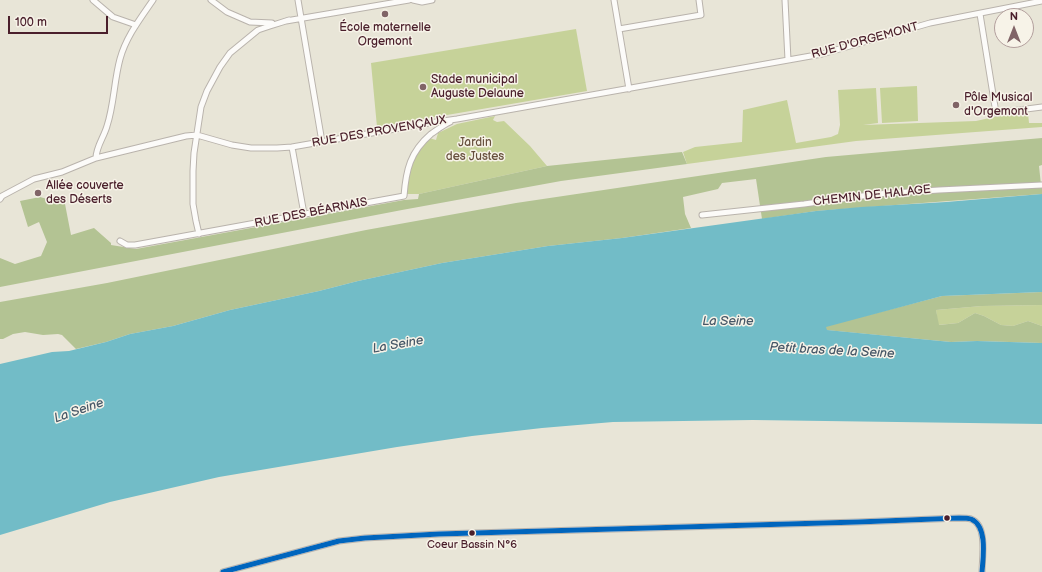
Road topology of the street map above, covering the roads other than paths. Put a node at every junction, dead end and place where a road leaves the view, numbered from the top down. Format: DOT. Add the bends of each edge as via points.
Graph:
graph roads {
  1 [pos="93,0"];
  2 [pos="153,0"];
  3 [pos="211,0"];
  4 [pos="298,0"];
  5 [pos="409,0"];
  6 [pos="413,0"];
  7 [pos="432,0"];
  8 [pos="614,0"];
  9 [pos="698,0"];
  10 [pos="785,0"];
  11 [pos="1042,1"];
  12 [pos="383,2"];
  13 [pos="980,14"];
  14 [pos="301,18"];
  15 [pos="289,20"];
  16 [pos="136,25"];
  17 [pos="618,29"];
  18 [pos="788,60"];
  19 [pos="664,82"];
  20 [pos="628,88"];
  21 [pos="1042,107"];
  22 [pos="457,119"];
  23 [pos="197,135"];
  24 [pos="322,142"];
  25 [pos="292,147"];
  26 [pos="96,158"];
  27 [pos="1042,185"];
  28 [pos="0,199"];
  29 [pos="304,214"];
  30 [pos="702,215"];
  31 [pos="199,234"];
  32 [pos="120,241"];
  33 [pos="223,572"];
  34 [pos="982,572"];
  1 -- 16 [label="street" via="113,17"];
  2 -- 16 [label="street"];
  3 -- 15 [label="street" via="227,12 250,22 273,23"];
  4 -- 14 [label="street"];
  5 -- 12 [label="street"];
  6 -- 7 [label="street"];
  8 -- 17 [label="street"];
  9 -- 17 [label="street" via="701,15"];
  10 -- 18 [label="street"];
  11 -- 13 [label="street, RUE D'ORGEMONT"];
  12 -- 14 [label="street"];
  13 -- 18 [label="street, RUE D'ORGEMONT" via="930,23 822,54"];
  13 -- 21 [label="street" via="996,113"];
  14 -- 15 [label="street"];
  14 -- 24 [label="street"];
  15 -- 23 [label="street" via="258,30 230,53 207,91 201,107"];
  16 -- 26 [label="street" via="126,41 120,59 107,126"];
  17 -- 20 [label="street"];
  18 -- 19 [label="street, RUE D'ORGEMONT"];
  19 -- 20 [label="street, RUE DES PROVENÇAUX"];
  20 -- 22 [label="street, RUE DES PROVENÇAUX"];
  22 -- 24 [label="street, RUE DES PROVENÇAUX"];
  22 -- 29 [label="street, RUE DES BÉARNAIS" via="445,124 426,138 414,153 406,176 404,196"];
  23 -- 25 [label="street, RUE DES PROVENÇAUX" via="250,148"];
  23 -- 26 [label="street, RUE DES PROVENÇAUX"];
  23 -- 31 [label="street" via="192,188"];
  24 -- 25 [label="street, RUE DES PROVENÇAUX"];
  25 -- 29 [label="street"];
  26 -- 28 [label="street, RUE DES PROVENÇAUX" via="62,172 34,178"];
  27 -- 30 [label="street, CHEMIN DE HALAGE" via="877,194"];
  29 -- 31 [label="street, RUE DES BÉARNAIS"];
  31 -- 32 [label="street, RUE DES BÉARNAIS" via="134,245"];
  33 -- 34 [label="street" via="339,541 366,538 959,518 972,520 982,532"];
}
